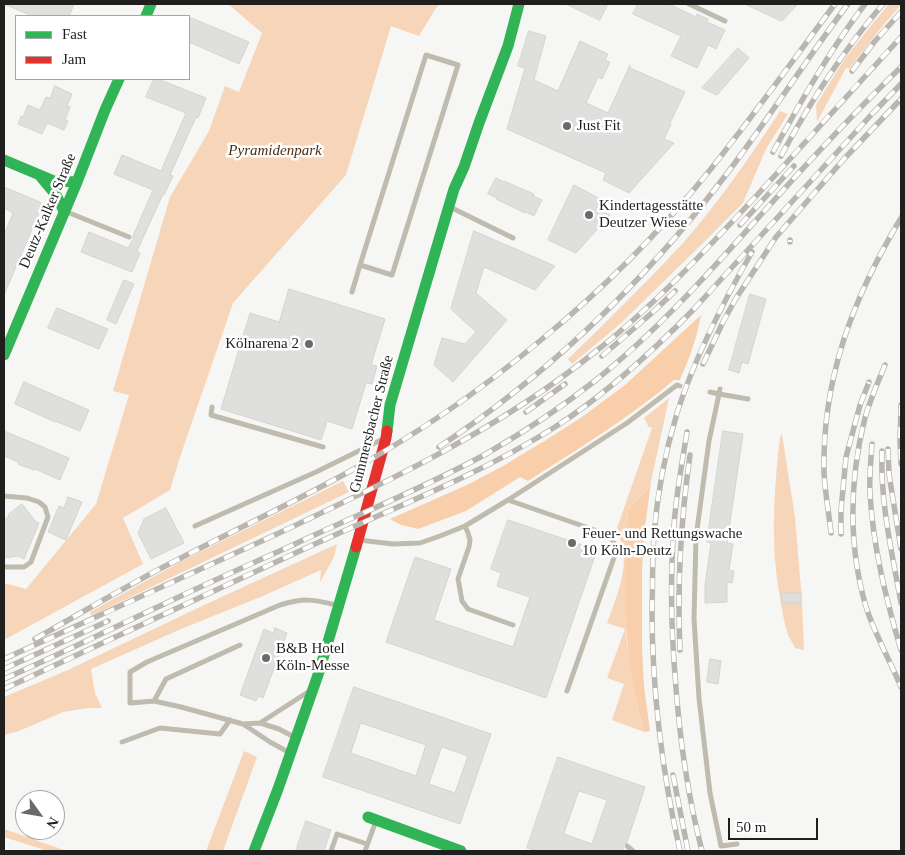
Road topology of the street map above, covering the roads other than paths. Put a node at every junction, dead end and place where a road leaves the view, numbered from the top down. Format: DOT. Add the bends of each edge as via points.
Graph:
graph roads {
  1 [pos="519,4"];
  2 [pos="689,4"];
  3 [pos="725,21"];
  4 [pos="119,80"];
  5 [pos="4,160"];
  6 [pos="40,176"];
  7 [pos="77,182"];
  8 [pos="449,207"];
  9 [pos="64,211"];
  10 [pos="129,237"];
  11 [pos="512,238"];
  12 [pos="360,265"];
  13 [pos="352,292"];
  14 [pos="4,355"];
  15 [pos="680,386"];
  16 [pos="710,392"];
  17 [pos="720,392"];
  18 [pos="748,399"];
  19 [pos="212,407"];
  20 [pos="386,438"];
  21 [pos="323,447"];
  22 [pos="4,496"];
  23 [pos="508,500"];
  24 [pos="195,526"];
  25 [pos="465,526"];
  26 [pos="358,540"];
  27 [pos="4,567"];
  28 [pos="338,606"];
  29 [pos="513,625"];
  30 [pos="240,645"];
  31 [pos="313,689"];
  32 [pos="568,691"];
  33 [pos="154,701"];
  34 [pos="230,720"];
  35 [pos="260,723"];
  36 [pos="243,724"];
  37 [pos="296,738"];
  38 [pos="122,742"];
  39 [pos="290,753"];
  40 [pos="372,819"];
  41 [pos="367,844"];
  42 [pos="737,844"];
  43 [pos="627,846"];
  44 [pos="254,851"];
  45 [pos="332,851"];
  46 [pos="365,851"];
  47 [pos="461,851"];
  48 [pos="632,851"];
  1 -- 8 [label="street, Gummersbacher Straße" via="508,46"];
  2 -- 3 [label="lane"];
  4 -- 7 [label="street, Deutz-Kalker Straße"];
  5 -- 6 [label="street"];
  6 -- 7 [label="street" via="54,182"];
  6 -- 9 [label="street"];
  7 -- 9 [label="street, Deutz-Kalker Straße"];
  8 -- 11 [label="lane"];
  8 -- 20 [label="street, Gummersbacher Straße" via="390,405"];
  9 -- 10 [label="lane"];
  9 -- 14 [label="street, Deutz-Kalker Straße"];
  12 -- 12 [label="lane" via="426,55 458,65 392,275"];
  12 -- 13 [label="lane"];
  15 -- 23 [label="lane"];
  16 -- 17 [label="lane"];
  17 -- 18 [label="lane"];
  17 -- 42 [label="lane" via="696,537 694,619 710,793 721,846"];
  19 -- 21 [label="lane" via="211,415"];
  20 -- 24 [label="lane"];
  20 -- 26 [label="street, Gummersbacher Straße"];
  22 -- 27 [label="lane" via="39,502 45,507 48,517 31,562 24,568"];
  23 -- 25 [label="lane"];
  23 -- 32 [label="lane" via="606,534 615,544 616,552"];
  25 -- 26 [label="lane" via="420,543"];
  25 -- 29 [label="lane" via="470,540 458,579 464,605"];
  26 -- 28 [label="street, Gummersbacher Straße"];
  28 -- 31 [label="street, Gummersbacher Straße"];
  28 -- 33 [label="lane" via="302,600 280,605 147,662 130,672 130,703"];
  30 -- 33 [label="lane" via="166,679"];
  31 -- 35 [label="lane"];
  31 -- 37 [label="street, Gummersbacher Straße"];
  33 -- 34 [label="lane"];
  34 -- 36 [label="lane"];
  34 -- 38 [label="lane" via="220,734 160,728"];
  35 -- 36 [label="lane"];
  35 -- 37 [label="lane"];
  36 -- 39 [label="lane"];
  37 -- 39 [label="street, Gummersbacher Straße"];
  39 -- 44 [label="street, Gummersbacher Straße"];
  40 -- 41 [label="lane"];
  40 -- 47 [label="street"];
  41 -- 45 [label="lane" via="337,834"];
  41 -- 46 [label="lane"];
  43 -- 48 [label="lane"];
}
